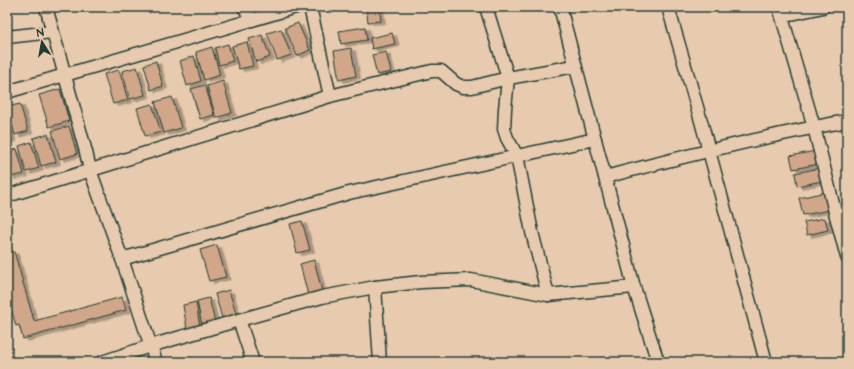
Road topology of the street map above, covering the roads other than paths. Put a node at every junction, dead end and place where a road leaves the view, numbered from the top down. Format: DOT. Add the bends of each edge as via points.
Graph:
graph roads {
  1 [pos="46,7"];
  2 [pos="244,7"];
  3 [pos="296,7"];
  4 [pos="310,7"];
  5 [pos="486,7"];
  6 [pos="560,7"];
  7 [pos="668,7"];
  8 [pos="823,7"];
  9 [pos="780,12"];
  10 [pos="252,20"];
  11 [pos="52,32"];
  12 [pos="7,37"];
  13 [pos="575,66"];
  14 [pos="65,76"];
  15 [pos="508,78"];
  16 [pos="7,92"];
  17 [pos="330,96"];
  18 [pos="847,122"];
  19 [pos="814,127"];
  20 [pos="595,139"];
  21 [pos="709,150"];
  22 [pos="517,156"];
  23 [pos="90,170"];
  24 [pos="605,177"];
  25 [pos="7,196"];
  26 [pos="841,215"];
  27 [pos="847,257"];
  28 [pos="122,259"];
  29 [pos="375,287"];
  30 [pos="634,287"];
  31 [pos="548,295"];
  32 [pos="239,320"];
  33 [pos="150,346"];
  34 [pos="102,362"];
  35 [pos="156,362"];
  36 [pos="253,362"];
  37 [pos="380,362"];
  38 [pos="658,362"];
  39 [pos="766,362"];
  1 -- 11 [label="street"];
  2 -- 10 [label="street"];
  3 -- 10 [label="street"];
  4 -- 17 [label="street"];
  5 -- 15 [label="street"];
  6 -- 13 [label="street"];
  7 -- 21 [label="street"];
  8 -- 9 [label="street"];
  9 -- 19 [label="street"];
  10 -- 14 [label="street"];
  11 -- 12 [label="street"];
  11 -- 14 [label="street"];
  13 -- 15 [label="street"];
  13 -- 20 [label="street"];
  14 -- 16 [label="street"];
  14 -- 23 [label="street"];
  15 -- 17 [label="street" via="463,87 441,71 432,70"];
  15 -- 22 [label="street" via="504,129"];
  17 -- 23 [label="street"];
  18 -- 19 [label="street"];
  19 -- 21 [label="street"];
  19 -- 26 [label="street"];
  20 -- 22 [label="street"];
  20 -- 24 [label="street"];
  21 -- 24 [label="street"];
  21 -- 39 [label="street"];
  22 -- 28 [label="street" via="349,193"];
  22 -- 31 [label="street"];
  23 -- 25 [label="street"];
  23 -- 28 [label="street"];
  24 -- 30 [label="street"];
  26 -- 27 [label="street"];
  28 -- 33 [label="street"];
  29 -- 31 [label="street" via="471,280"];
  29 -- 32 [label="street" via="322,297"];
  29 -- 37 [label="street"];
  30 -- 31 [label="street"];
  30 -- 38 [label="street"];
  32 -- 33 [label="street"];
  32 -- 36 [label="street"];
  33 -- 34 [label="street"];
  33 -- 35 [label="street"];
}
